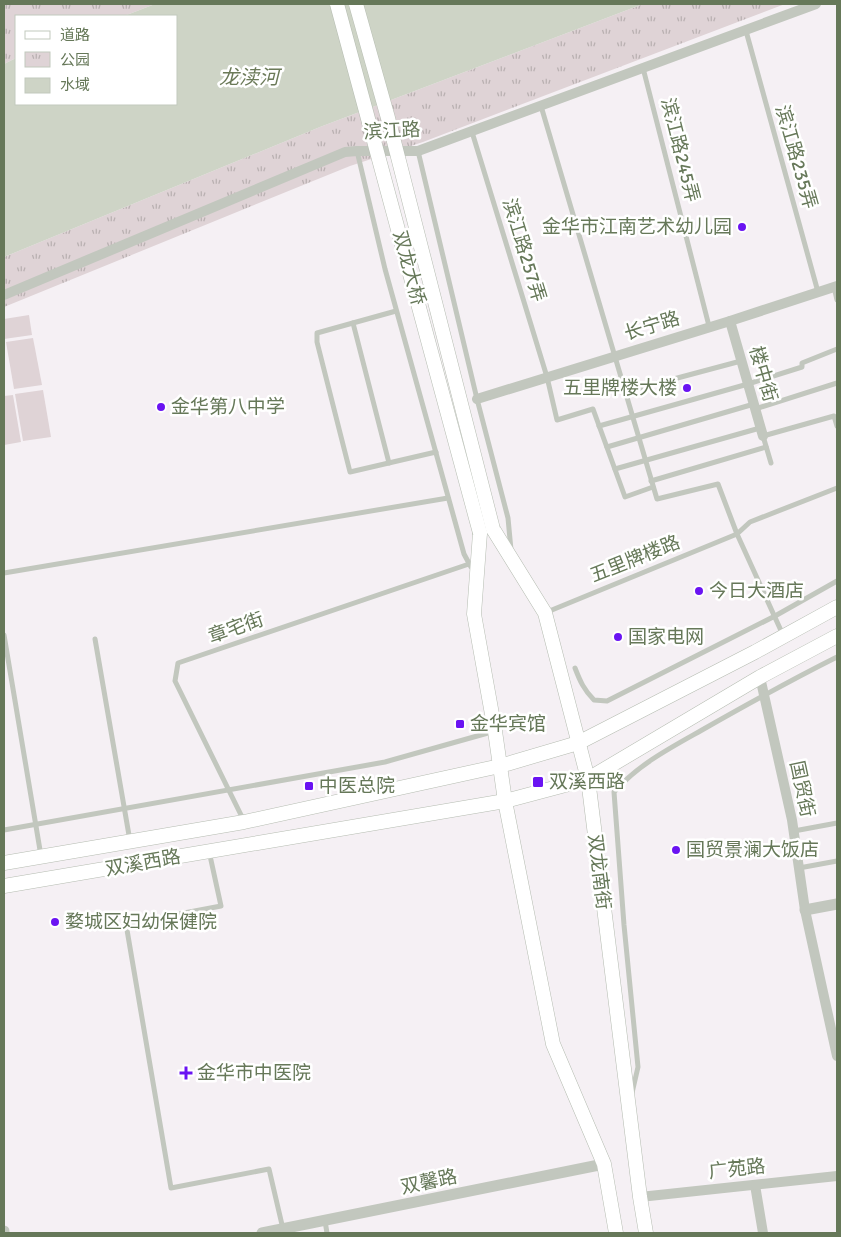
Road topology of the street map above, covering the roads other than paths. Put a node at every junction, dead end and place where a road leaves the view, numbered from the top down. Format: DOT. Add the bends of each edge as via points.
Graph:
graph roads {
  1 [pos="337,4"];
  2 [pos="356,4"];
  3 [pos="816,4"];
  4 [pos="746,31"];
  5 [pos="643,68"];
  6 [pos="540,106"];
  7 [pos="472,132"];
  8 [pos="357,150"];
  9 [pos="418,151"];
  10 [pos="836,287"];
  11 [pos="818,292"];
  12 [pos="4,295"];
  13 [pos="837,300"];
  14 [pos="396,311"];
  15 [pos="730,321"];
  16 [pos="353,323"];
  17 [pos="709,326"];
  18 [pos="837,349"];
  19 [pos="614,356"];
  20 [pos="741,361"];
  21 [pos="547,377"];
  22 [pos="837,383"];
  23 [pos="748,384"];
  24 [pos="625,392"];
  25 [pos="477,399"];
  26 [pos="754,407"];
  27 [pos="632,416"];
  28 [pos="599,426"];
  29 [pos="837,426"];
  30 [pos="762,432"];
  31 [pos="639,438"];
  32 [pos="607,447"];
  33 [pos="766,447"];
  34 [pos="436,452"];
  35 [pos="645,460"];
  36 [pos="389,463"];
  37 [pos="771,463"];
  38 [pos="615,469"];
  39 [pos="651,481"];
  40 [pos="653,487"];
  41 [pos="837,488"];
  42 [pos="448,498"];
  43 [pos="487,531"];
  44 [pos="737,534"];
  45 [pos="512,561"];
  46 [pos="469,564"];
  47 [pos="4,573"];
  48 [pos="477,578"];
  49 [pos="837,581"];
  50 [pos="837,607"];
  51 [pos="545,612"];
  52 [pos="775,616"];
  53 [pos="4,635"];
  54 [pos="784,636"];
  55 [pos="837,636"];
  56 [pos="95,639"];
  57 [pos="837,657"];
  58 [pos="575,668"];
  59 [pos="760,677"];
  60 [pos="764,695"];
  61 [pos="495,731"];
  62 [pos="578,743"];
  63 [pos="500,766"];
  64 [pos="588,779"];
  65 [pos="228,790"];
  66 [pos="505,802"];
  67 [pos="124,809"];
  68 [pos="244,822"];
  69 [pos="837,823"];
  70 [pos="35,824"];
  71 [pos="4,830"];
  72 [pos="793,831"];
  73 [pos="130,841"];
  74 [pos="209,851"];
  75 [pos="41,856"];
  76 [pos="837,861"];
  77 [pos="4,863"];
  78 [pos="799,868"];
  79 [pos="4,886"];
  80 [pos="837,904"];
  81 [pos="805,910"];
  82 [pos="837,1056"];
  83 [pos="629,1108"];
  84 [pos="604,1164"];
  85 [pos="837,1176"];
  86 [pos="755,1185"];
  87 [pos="640,1197"];
  88 [pos="325,1221"];
  89 [pos="283,1230"];
  90 [pos="262,1233"];
  91 [pos="327,1233"];
  92 [pos="616,1233"];
  93 [pos="646,1233"];
  94 [pos="763,1233"];
  1 -- 43 [label="main road, 双龙大桥, bridge"];
  2 -- 43 [label="main road, 双龙大桥, bridge" via="388,118"];
  3 -- 4 [label="street, 滨江路"];
  4 -- 5 [label="street, 滨江路"];
  4 -- 11 [label="lane, 滨江路235弄"];
  5 -- 6 [label="street, 滨江路"];
  5 -- 17 [label="lane, 滨江路245弄"];
  6 -- 7 [label="street, 滨江路"];
  6 -- 19 [label="lane"];
  7 -- 9 [label="street, 滨江路"];
  7 -- 21 [label="lane, 滨江路257弄"];
  8 -- 9 [label="street, 滨江路"];
  8 -- 12 [label="street, 滨江路" via="345,152"];
  8 -- 14 [label="lane"];
  9 -- 25 [label="lane"];
  10 -- 11 [label="street, 长宁路"];
  10 -- 13 [label="lane"];
  11 -- 15 [label="street, 长宁路"];
  14 -- 16 [label="lane"];
  14 -- 34 [label="lane"];
  15 -- 17 [label="street, 长宁路"];
  15 -- 20 [label="street, 楼中街"];
  16 -- 36 [label="lane"];
  16 -- 36 [label="lane" via="317,333 350,472"];
  17 -- 19 [label="street, 长宁路"];
  18 -- 23 [label="lane" via="802,363 802,367"];
  19 -- 21 [label="street, 长宁路"];
  19 -- 24 [label="lane"];
  20 -- 23 [label="street, 楼中街"];
  20 -- 24 [label="lane"];
  21 -- 25 [label="street, 长宁路"];
  21 -- 28 [label="lane, 滨江路257弄" via="557,420 593,409"];
  22 -- 26 [label="lane"];
  23 -- 26 [label="street, 楼中街"];
  23 -- 27 [label="lane"];
  24 -- 27 [label="lane"];
  25 -- 45 [label="lane" via="508,518"];
  26 -- 30 [label="street, 楼中街"];
  26 -- 31 [label="lane"];
  27 -- 28 [label="lane"];
  27 -- 31 [label="lane"];
  28 -- 32 [label="lane"];
  29 -- 30 [label="lane" via="834,416"];
  30 -- 33 [label="lane"];
  30 -- 35 [label="lane"];
  31 -- 32 [label="lane"];
  31 -- 35 [label="lane"];
  32 -- 38 [label="lane"];
  33 -- 37 [label="lane"];
  33 -- 39 [label="lane"];
  34 -- 36 [label="lane"];
  34 -- 42 [label="lane"];
  35 -- 38 [label="lane"];
  35 -- 39 [label="lane"];
  38 -- 40 [label="lane" via="625,496"];
  39 -- 40 [label="lane"];
  40 -- 44 [label="lane" via="657,499 718,484"];
  41 -- 44 [label="lane, 五里牌楼路" via="750,522"];
  42 -- 46 [label="lane"];
  42 -- 47 [label="lane"];
  43 -- 45 [label="main road, 双龙南街"];
  43 -- 48 [label="main road"];
  44 -- 51 [label="lane, 五里牌楼路"];
  44 -- 52 [label="lane"];
  45 -- 51 [label="main road, 双龙南街"];
  46 -- 48 [label="lane"];
  46 -- 65 [label="lane, 章宅街" via="178,663 175,681"];
  48 -- 61 [label="main road" via="474,614"];
  49 -- 52 [label="lane"];
  50 -- 54 [label="main road, 双溪西路"];
  51 -- 62 [label="main road, 双龙南街"];
  52 -- 54 [label="lane"];
  52 -- 58 [label="lane" via="607,701 594,700 586,693"];
  53 -- 70 [label="lane"];
  54 -- 62 [label="main road, 双溪西路"];
  55 -- 59 [label="main road, 双溪西路"];
  56 -- 67 [label="lane"];
  57 -- 60 [label="lane"];
  59 -- 60 [label="street, 国贸街"];
  59 -- 64 [label="main road, 双溪西路"];
  60 -- 72 [label="street, 国贸街"];
  60 -- 83 [label="lane" via="650,760 628,776 614,792 638,1067"];
  61 -- 63 [label="main road"];
  61 -- 65 [label="lane" via="385,762"];
  62 -- 63 [label="main road, 双溪西路"];
  62 -- 64 [label="main road, 双龙南街"];
  63 -- 66 [label="main road"];
  63 -- 68 [label="main road, 双溪西路"];
  64 -- 66 [label="main road, 双溪西路"];
  64 -- 83 [label="main road, 双龙南街"];
  65 -- 67 [label="lane"];
  65 -- 68 [label="lane, 章宅街"];
  66 -- 74 [label="main road, 双溪西路"];
  66 -- 84 [label="main road" via="553,1044"];
  67 -- 70 [label="lane"];
  67 -- 73 [label="lane"];
  68 -- 73 [label="main road, 双溪西路"];
  69 -- 72 [label="lane"];
  70 -- 71 [label="lane"];
  70 -- 75 [label="lane"];
  72 -- 78 [label="street, 国贸街"];
  73 -- 75 [label="main road, 双溪西路"];
  74 -- 79 [label="main road, 双溪西路"];
  74 -- 89 [label="lane" via="221,906 126,924 171,1188 269,1169"];
  75 -- 77 [label="main road, 双溪西路"];
  76 -- 78 [label="lane"];
  78 -- 81 [label="street, 国贸街"];
  80 -- 81 [label="street"];
  81 -- 82 [label="street, 国贸街"];
  83 -- 87 [label="main road, 双龙南街"];
  84 -- 88 [label="street, 双馨路"];
  84 -- 92 [label="main road"];
  85 -- 86 [label="street, 广苑路"];
  86 -- 87 [label="street, 广苑路"];
  86 -- 94 [label="street"];
  87 -- 93 [label="main road, 双龙南街"];
  88 -- 89 [label="street, 双馨路"];
  88 -- 91 [label="lane"];
  89 -- 90 [label="street, 双馨路"];
}
